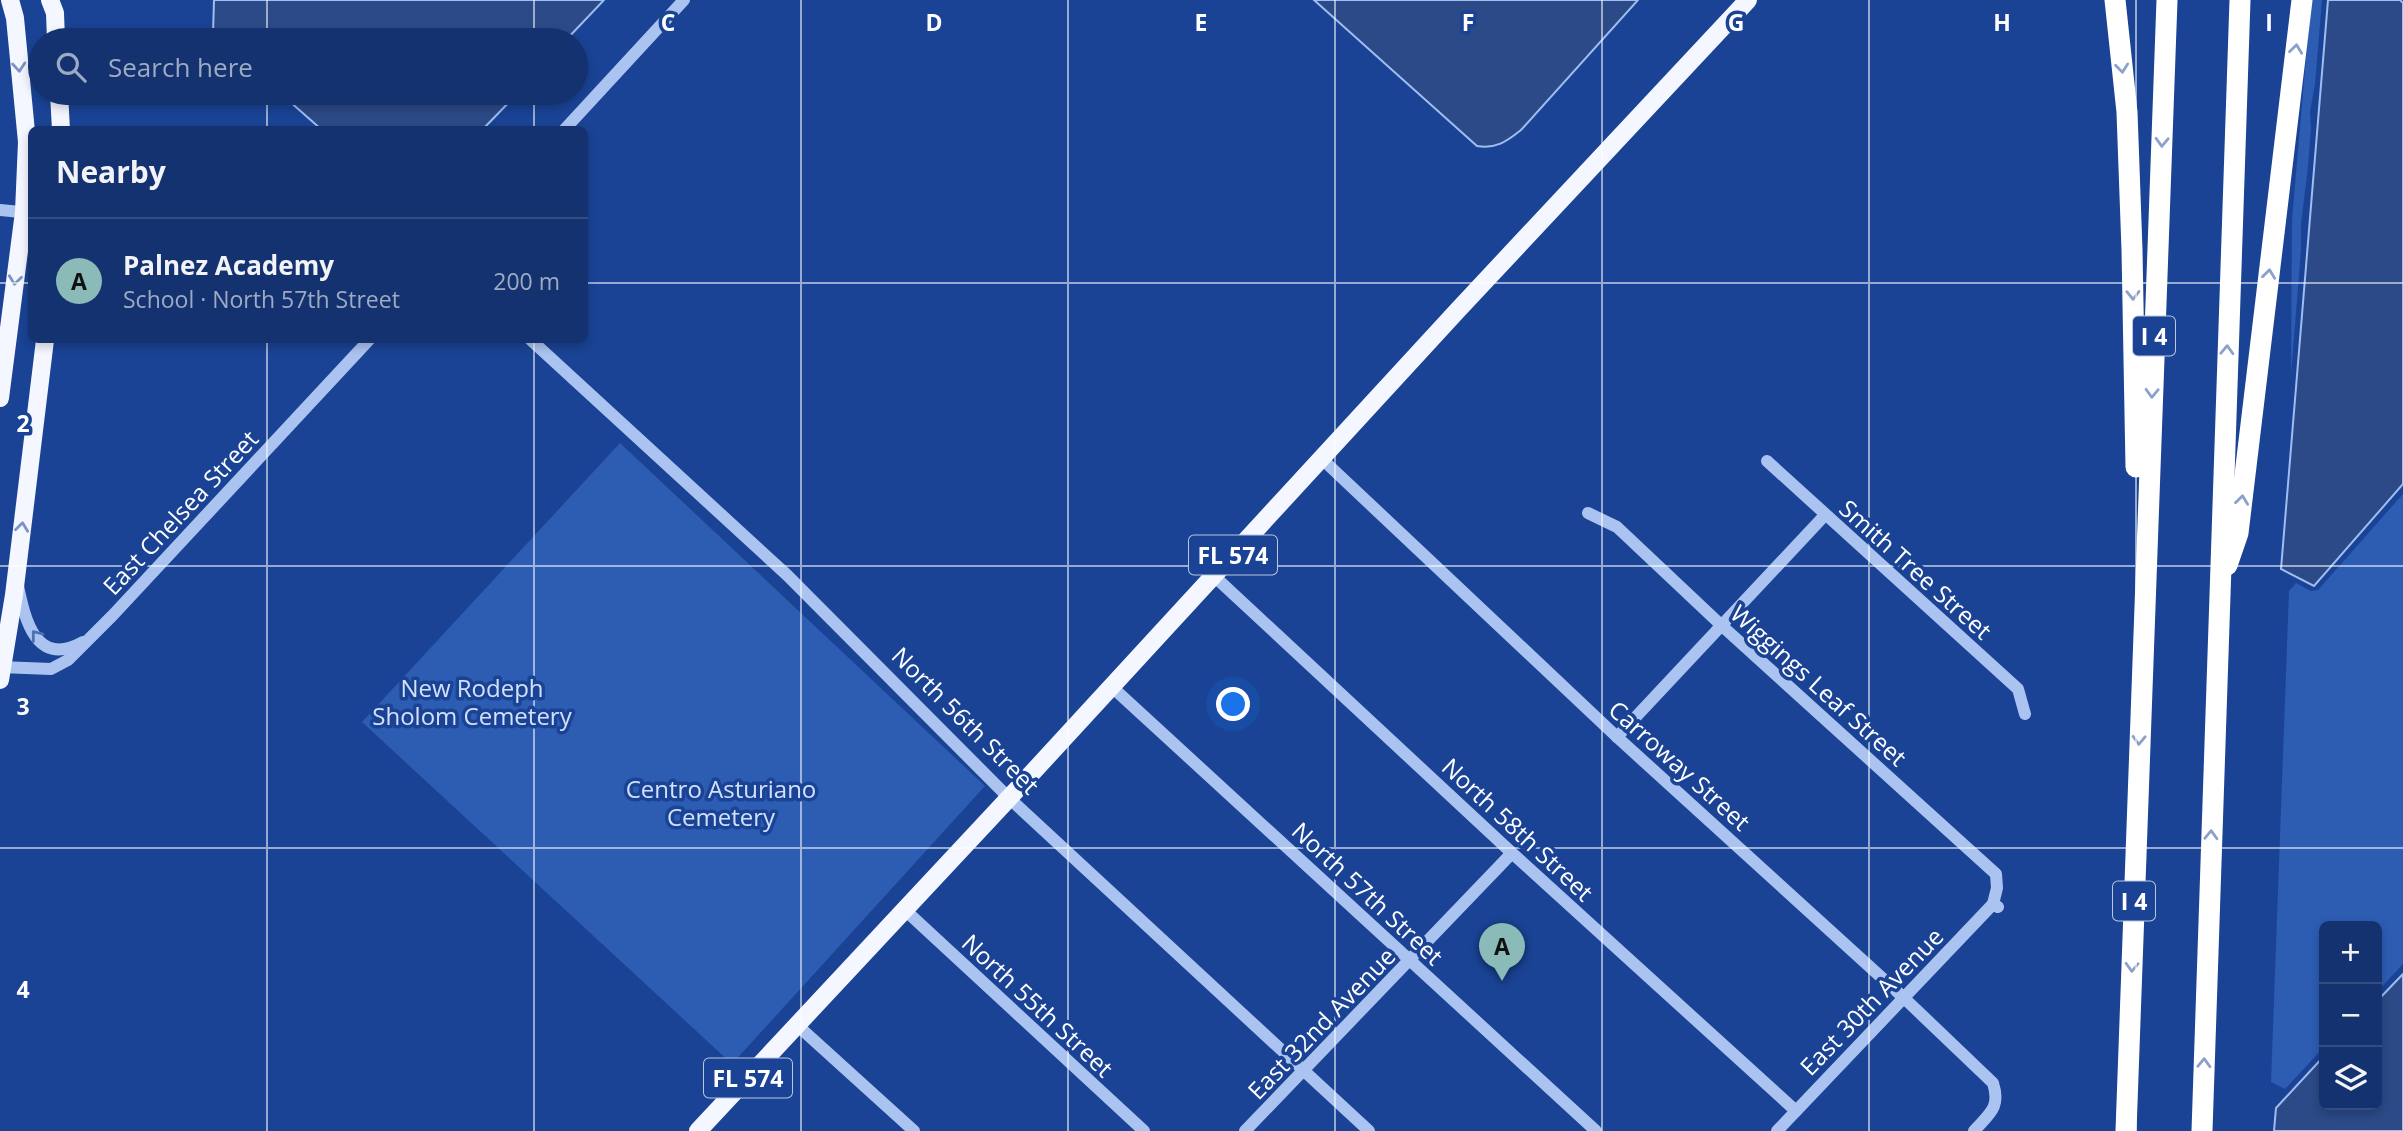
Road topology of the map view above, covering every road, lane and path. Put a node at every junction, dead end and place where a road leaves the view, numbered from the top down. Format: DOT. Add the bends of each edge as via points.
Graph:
graph roads {
  1 [pos="10,0"];
  2 [pos="684,0"];
  3 [pos="1748,0"];
  4 [pos="2115,0"];
  5 [pos="2167,0"];
  6 [pos="2240,0"];
  7 [pos="2302,0"];
  8 [pos="53,4"];
  9 [pos="55,28"];
  10 [pos="588,104"];
  11 [pos="60,105"];
  12 [pos="587,105"];
  13 [pos="61,126"];
  14 [pos="568,126"];
  15 [pos="0,210"];
  16 [pos="28,213"];
  17 [pos="45,343"];
  18 [pos="366,343"];
  19 [pos="534,343"];
  20 [pos="0,398"];
  21 [pos="1322,459"];
  22 [pos="1767,461"];
  23 [pos="1588,513"];
  24 [pos="1825,515"];
  25 [pos="16,574"];
  26 [pos="1214,576"];
  27 [pos="2219,590"];
  28 [pos="1721,625"];
  29 [pos="92,636"];
  30 [pos="1,672"];
  31 [pos="2142,672"];
  32 [pos="1112,687"];
  33 [pos="2025,714"];
  34 [pos="1617,737"];
  35 [pos="1009,798"];
  36 [pos="1512,853"];
  37 [pos="1995,906"];
  38 [pos="905,910"];
  39 [pos="1411,960"];
  40 [pos="1903,997"];
  41 [pos="797,1025"];
  42 [pos="1303,1071"];
  43 [pos="1796,1111"];
  44 [pos="698,1131"];
  45 [pos="914,1131"];
  46 [pos="1144,1131"];
  47 [pos="1245,1131"];
  48 [pos="1369,1131"];
  49 [pos="1596,1131"];
  50 [pos="1777,1131"];
  51 [pos="1974,1131"];
  52 [pos="2126,1131"];
  53 [pos="2202,1131"];
  1 -- 16 [label="main road, one-way" via="27,142"];
  2 -- 10 [label="street"];
  3 -- 21 [label="main road, FL 574"];
  4 -- 31 [label="highway, one-way" via="2127,112"];
  5 -- 31 [label="highway, I 4, one-way"];
  27 -- 6 [label="highway, one-way"];
  27 -- 7 [label="highway, one-way" via="2238,533"];
  8 -- 9 [label="main road"];
  11 -- 13 [label="main road"];
  12 -- 14 [label="street"];
  15 -- 16 [label="street"];
  16 -- 20 [label="main road, one-way"];
  25 -- 17 [label="main road, one-way"];
  18 -- 29 [label="street, East Chelsea Street"];
  19 -- 35 [label="street, North 56th Street" via="787,575"];
  21 -- 26 [label="main road, FL 574"];
  21 -- 34 [label="street, Carroway Street"];
  22 -- 24 [label="street, Smith Tree Street"];
  23 -- 28 [label="street, Wiggings Leaf Street" via="1617,527"];
  24 -- 28 [label="street"];
  24 -- 33 [label="street, Smith Tree Street" via="2018,689"];
  29 -- 25 [label="street, one-way" via="63,650 37,640 23,612"];
  25 -- 30 [label="main road"];
  26 -- 32 [label="main road, FL 574"];
  26 -- 36 [label="street, North 58th Street"];
  53 -- 27 [label="highway, one-way"];
  28 -- 34 [label="street"];
  28 -- 37 [label="street, Wiggings Leaf Street" via="1996,874"];
  29 -- 30 [label="street, East Chelsea Street" via="59,667"];
  31 -- 52 [label="highway, I 4, one-way"];
  32 -- 35 [label="main road, FL 574"];
  32 -- 39 [label="street, North 57th Street"];
  34 -- 40 [label="street, Carroway Street"];
  35 -- 38 [label="main road, FL 574"];
  35 -- 42 [label="street, North 56th Street"];
  36 -- 39 [label="street, East 32nd Avenue"];
  36 -- 43 [label="street, North 58th Street"];
  37 -- 40 [label="street, East 30th Avenue"];
  38 -- 41 [label="main road, FL 574"];
  38 -- 46 [label="street, North 55th Street"];
  39 -- 42 [label="street, East 32nd Avenue"];
  39 -- 49 [label="street, North 57th Street"];
  40 -- 43 [label="street, East 30th Avenue"];
  40 -- 51 [label="street, Carroway Street" via="1993,1083 1994,1109"];
  41 -- 44 [label="main road, FL 574"];
  41 -- 45 [label="street"];
  42 -- 47 [label="street, East 32nd Avenue"];
  42 -- 48 [label="street, North 56th Street"];
  43 -- 50 [label="street, East 30th Avenue"];
}
